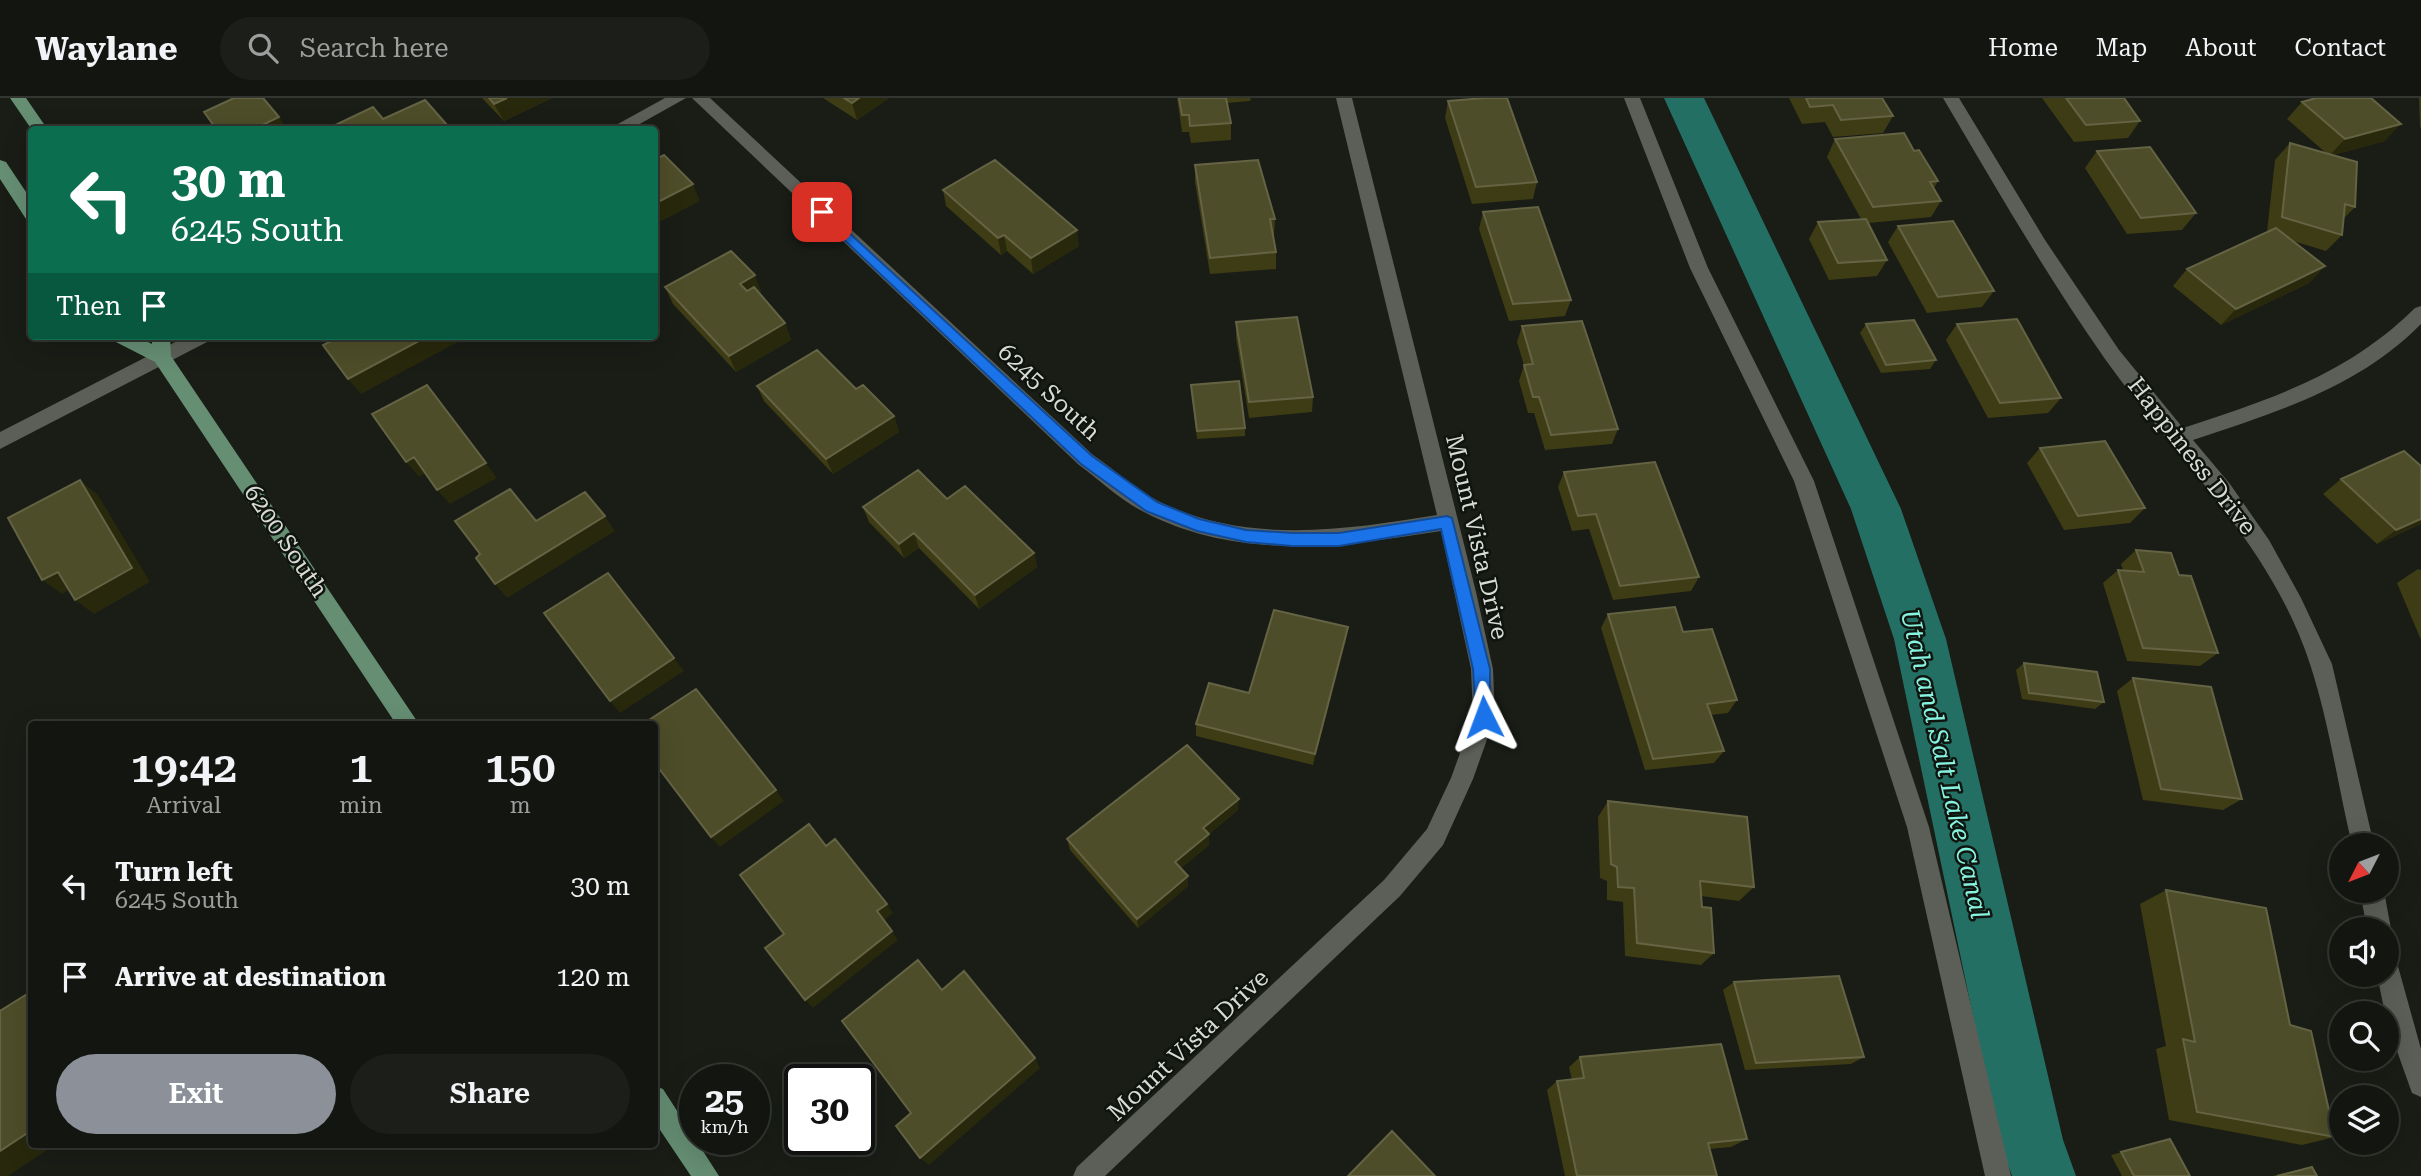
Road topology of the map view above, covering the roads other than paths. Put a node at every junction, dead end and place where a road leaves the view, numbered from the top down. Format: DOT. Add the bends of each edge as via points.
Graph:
graph roads {
  1 [pos="18,98"];
  2 [pos="678,98"];
  3 [pos="700,98"];
  4 [pos="1344,98"];
  5 [pos="1632,98"];
  6 [pos="1951,98"];
  7 [pos="37,126"];
  8 [pos="623,126"];
  9 [pos="0,166"];
  10 [pos="28,209"];
  11 [pos="2421,313"];
  12 [pos="128,340"];
  13 [pos="161,340"];
  14 [pos="195,340"];
  15 [pos="162,357"];
  16 [pos="2180,437"];
  17 [pos="0,441"];
  18 [pos="1447,522"];
  19 [pos="406,721"];
  20 [pos="2360,833"];
  21 [pos="2391,987"];
  22 [pos="2421,1084"];
  23 [pos="658,1104"];
  24 [pos="706,1176"];
  25 [pos="1086,1176"];
  26 [pos="1998,1176"];
  1 -- 7 [label="main road"];
  2 -- 8 [label="street"];
  3 -- 18 [label="street, 6245 South" via="1086,460 1151,507 1246,536 1292,540 1339,539"];
  4 -- 18 [label="street, Mount Vista Drive"];
  5 -- 26 [label="street" via="1699,268 1804,481 1918,827"];
  6 -- 16 [label="street, Happiness Drive" via="2105,344"];
  9 -- 10 [label="main road"];
  11 -- 16 [label="street" via="2400,338 2309,393"];
  12 -- 15 [label="main road, 6200 South"];
  13 -- 15 [label="main road"];
  14 -- 15 [label="street"];
  15 -- 17 [label="street"];
  15 -- 19 [label="main road, 6200 South"];
  16 -- 20 [label="street, Happiness Drive" via="2246,523 2294,604 2321,664"];
  18 -- 25 [label="street, Mount Vista Drive" via="1482,669 1484,717 1435,837 1392,888"];
  21 -- 22 [label="street"];
  23 -- 24 [label="main road"];
}
